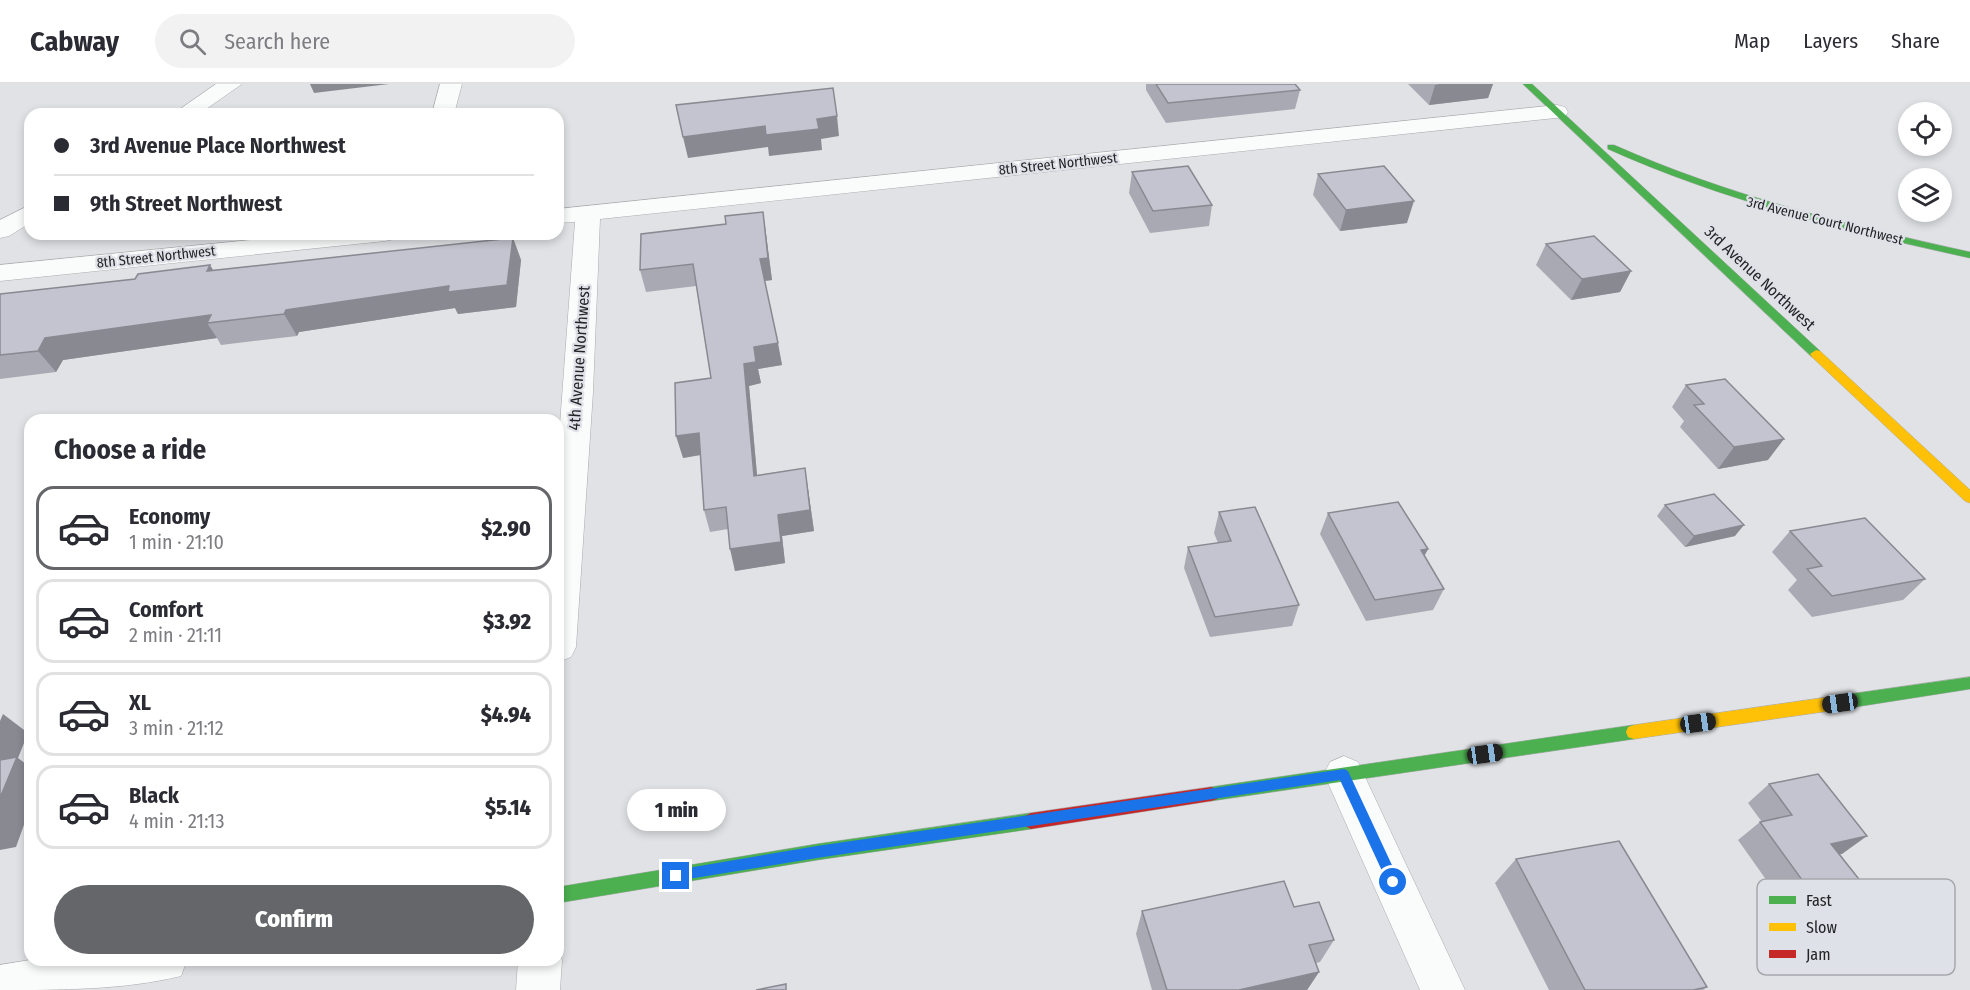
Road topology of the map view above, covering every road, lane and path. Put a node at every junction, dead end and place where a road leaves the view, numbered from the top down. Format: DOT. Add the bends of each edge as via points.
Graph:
graph roads {
  1 [pos="231,84"];
  2 [pos="452,84"];
  3 [pos="1527,84"];
  4 [pos="193,108"];
  5 [pos="445,108"];
  6 [pos="1557,112"];
  7 [pos="588,212"];
  8 [pos="564,215"];
  9 [pos="24,216"];
  10 [pos="0,231"];
  11 [pos="325,240"];
  12 [pos="1970,255"];
  13 [pos="0,273"];
  14 [pos="1970,498"];
  15 [pos="564,570"];
  16 [pos="1970,683"];
  17 [pos="1344,774"];
  18 [pos="564,894"];
  19 [pos="128,966"];
  20 [pos="540,966"];
  21 [pos="0,987"];
  22 [pos="538,990"];
  23 [pos="1443,990"];
  1 -- 4 [label="street"];
  2 -- 5 [label="street"];
  3 -- 6 [label="main road, 3rd Avenue Northwest"];
  6 -- 7 [label="street, 8th Street Northwest"];
  6 -- 12 [label="main road, 3rd Avenue Court Northwest" via="1608,146 1653,169 1716,193 1785,214"];
  6 -- 14 [label="main road, 3rd Avenue Northwest"];
  7 -- 8 [label="street, 8th Street Northwest"];
  7 -- 15 [label="street, 4th Avenue Northwest"];
  9 -- 10 [label="street"];
  11 -- 13 [label="street, 8th Street Northwest"];
  16 -- 17 [label="main road"];
  17 -- 18 [label="main road" via="817,852"];
  17 -- 23 [label="street"];
  19 -- 21 [label="street"];
  20 -- 22 [label="street"];
}
